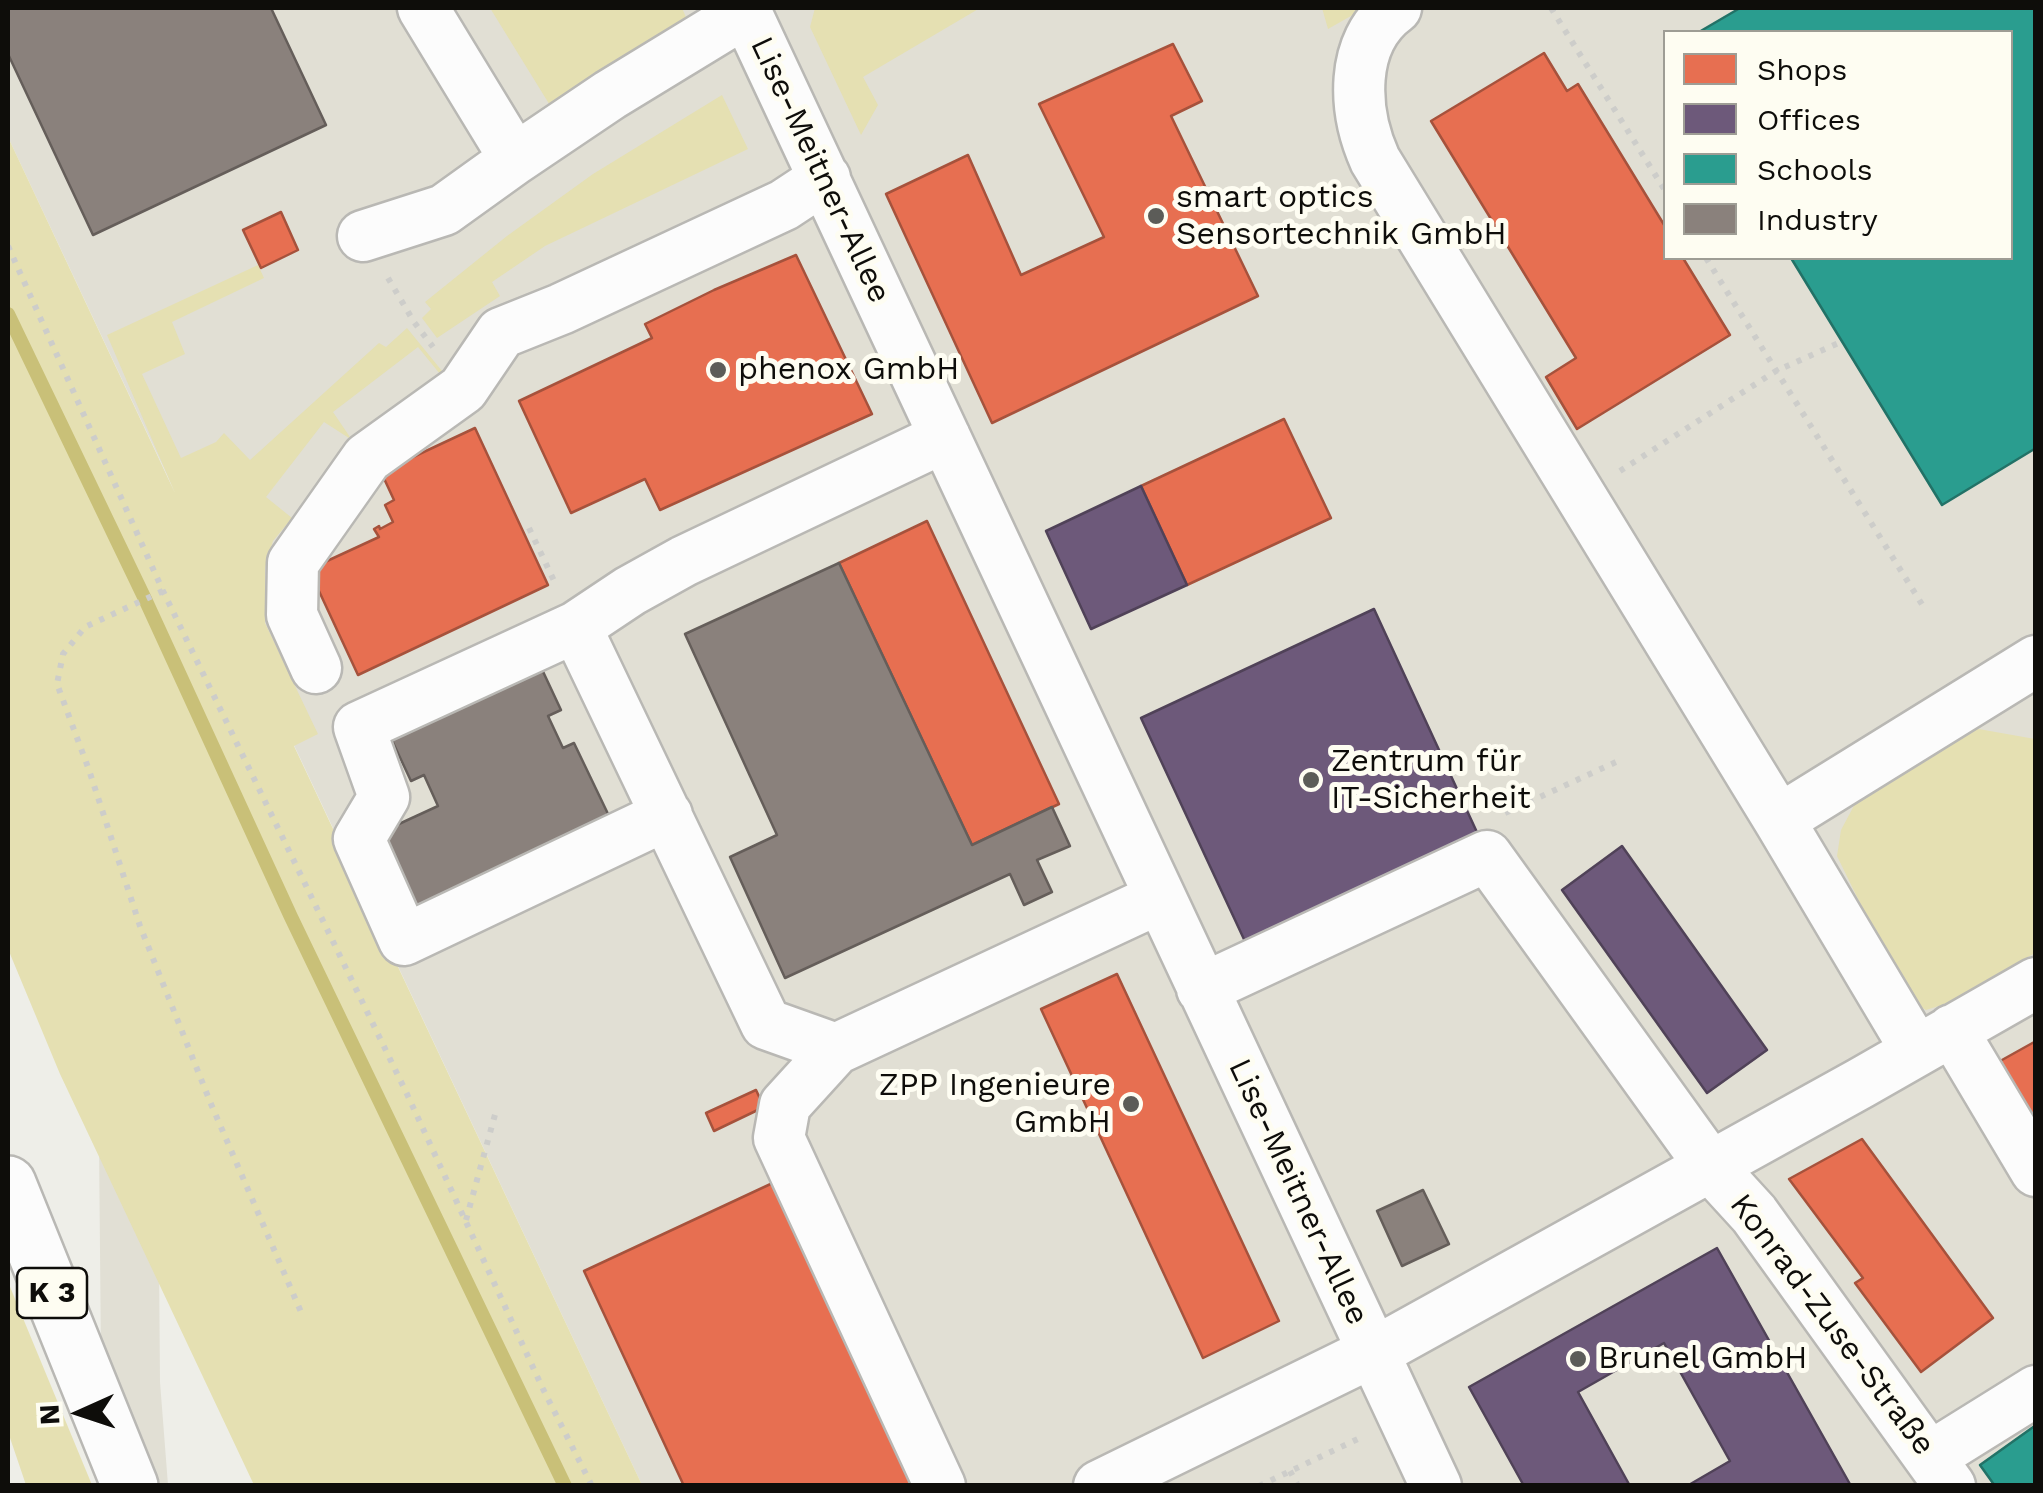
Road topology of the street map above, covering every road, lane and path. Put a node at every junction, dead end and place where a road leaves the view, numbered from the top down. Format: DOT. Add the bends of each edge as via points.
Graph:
graph roads {
  1 [pos="423,8"];
  2 [pos="1396,8"];
  3 [pos="1551,8"];
  4 [pos="745,10"];
  5 [pos="515,158"];
  6 [pos="825,178"];
  7 [pos="1663,187"];
  8 [pos="363,236"];
  9 [pos="8,246"];
  10 [pos="1707,260"];
  11 [pos="1842,341"];
  12 [pos="1776,371"];
  13 [pos="462,389"];
  14 [pos="945,437"];
  15 [pos="1582,496"];
  16 [pos="529,528"];
  17 [pos="163,591"];
  18 [pos="1923,606"];
  19 [pos="576,627"];
  20 [pos="2036,661"];
  21 [pos="316,668"];
  22 [pos="1616,762"];
  23 [pos="667,815"];
  24 [pos="1779,820"];
  25 [pos="1487,856"];
  26 [pos="1160,898"];
  27 [pos="2036,983"];
  28 [pos="1202,989"];
  29 [pos="1934,1040"];
  30 [pos="836,1049"];
  31 [pos="496,1111"];
  32 [pos="1711,1167"];
  33 [pos="2036,1171"];
  34 [pos="8,1184"];
  35 [pos="466,1220"];
  36 [pos="301,1312"];
  37 [pos="1374,1352"];
  38 [pos="2036,1391"];
  39 [pos="97,1402"];
  40 [pos="1404,1418"];
  41 [pos="1290,1471"];
  42 [pos="1940,1471"];
  43 [pos="130,1486"];
  44 [pos="154,1486"];
  45 [pos="592,1486"];
  46 [pos="940,1486"];
  47 [pos="1099,1486"];
  48 [pos="1259,1486"];
  49 [pos="1298,1486"];
  50 [pos="1436,1486"];
  1 -- 5 [label="street"];
  2 -- 15 [label="street" via="1374,31 1361,66 1366,140"];
  3 -- 7 [label="path"];
  4 -- 5 [label="street, Lise-Meitner-Allee"];
  4 -- 6 [label="street, Lise-Meitner-Allee"];
  5 -- 8 [label="street, Lise-Meitner-Allee" via="444,210"];
  6 -- 13 [label="street" via="784,205 501,333"];
  6 -- 14 [label="street, Lise-Meitner-Allee"];
  8 -- 13 [label="path"];
  9 -- 17 [label="path"];
  10 -- 12 [label="path"];
  11 -- 12 [label="path"];
  12 -- 15 [label="path"];
  12 -- 18 [label="path"];
  13 -- 21 [label="street" via="368,458 293,564 292,616"];
  14 -- 19 [label="street" via="684,561"];
  14 -- 26 [label="street, Lise-Meitner-Allee"];
  15 -- 24 [label="street"];
  16 -- 19 [label="path"];
  17 -- 35 [label="path"];
  17 -- 36 [label="path" via="85,627 63,654 57,684 140,926"];
  19 -- 23 [label="street"];
  19 -- 23 [label="street" via="359,727 384,797 358,838 404,940"];
  20 -- 24 [label="street"];
  22 -- 25 [label="path" via="1484,824"];
  23 -- 30 [label="street" via="766,1024"];
  24 -- 29 [label="street"];
  25 -- 28 [label="street"];
  25 -- 32 [label="street"];
  26 -- 28 [label="street, Lise-Meitner-Allee"];
  26 -- 30 [label="street"];
  27 -- 29 [label="street, Konrad-Zuse-Straße"];
  28 -- 37 [label="street, Lise-Meitner-Allee"];
  29 -- 32 [label="street, Konrad-Zuse-Straße"];
  29 -- 33 [label="street"];
  30 -- 46 [label="street" via="785,1106 779,1138"];
  31 -- 35 [label="path"];
  32 -- 37 [label="street, Konrad-Zuse-Straße"];
  32 -- 42 [label="street, Konrad-Zuse-Straße" via="1754,1214"];
  34 -- 39 [label="highway, K 3"];
  35 -- 45 [label="path"];
  37 -- 40 [label="street, Lise-Meitner-Allee"];
  37 -- 47 [label="street, Konrad-Zuse-Straße"];
  38 -- 42 [label="street"];
  39 -- 43 [label="highway, K 3"];
  39 -- 44 [label="highway"];
  40 -- 41 [label="path"];
  40 -- 50 [label="street, Lise-Meitner-Allee"];
  41 -- 48 [label="path"];
  41 -- 49 [label="path"];
}
